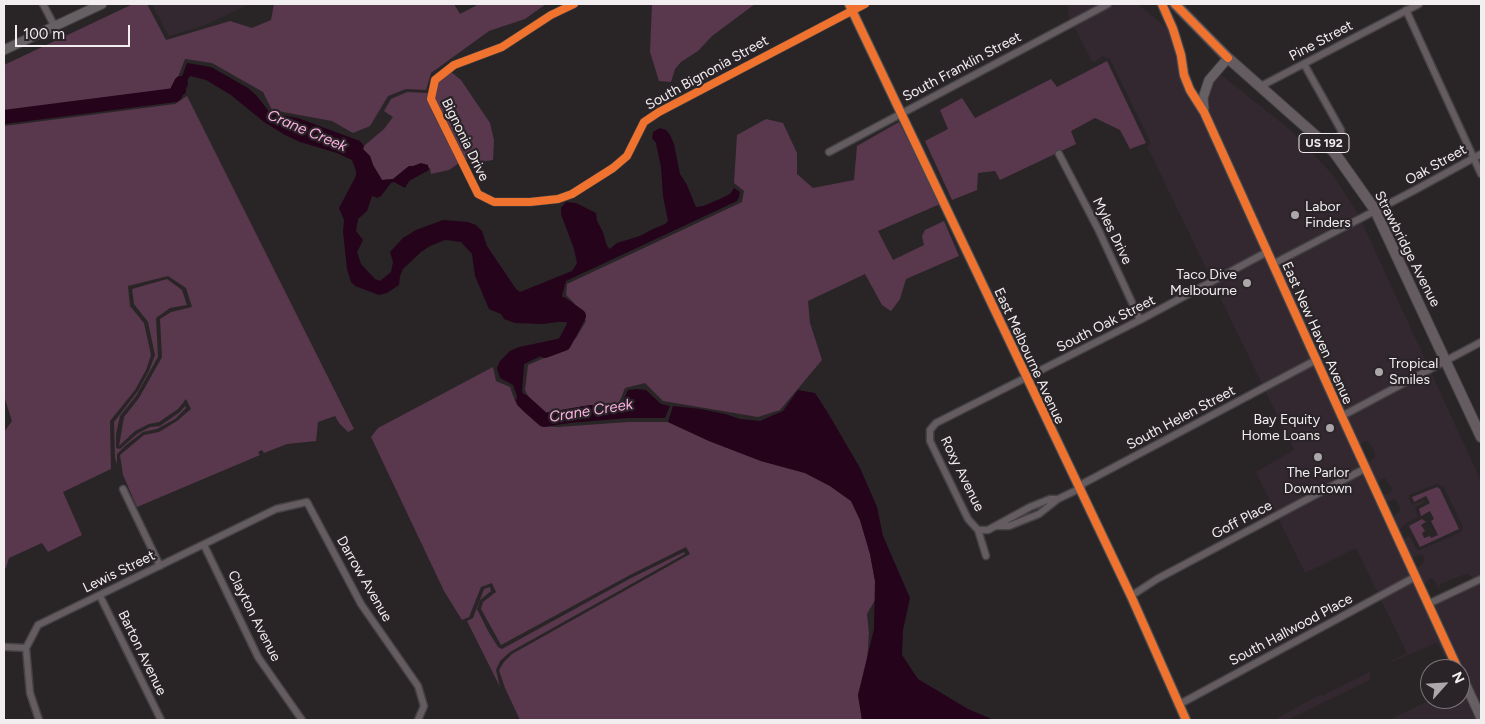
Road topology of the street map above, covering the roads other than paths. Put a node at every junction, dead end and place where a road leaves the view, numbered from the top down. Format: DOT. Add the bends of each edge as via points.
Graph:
graph roads {
  1 [pos="44,4"];
  2 [pos="102,4"];
  3 [pos="574,4"];
  4 [pos="865,4"];
  5 [pos="1108,4"];
  6 [pos="1162,4"];
  7 [pos="1175,4"];
  8 [pos="1419,4"];
  9 [pos="850,7"];
  10 [pos="1406,10"];
  11 [pos="55,27"];
  12 [pos="4,50"];
  13 [pos="1228,58"];
  14 [pos="1304,64"];
  15 [pos="1261,86"];
  16 [pos="1204,112"];
  17 [pos="902,113"];
  18 [pos="829,152"];
  19 [pos="1334,152"];
  20 [pos="1059,154"];
  21 [pos="1481,154"];
  22 [pos="1474,158"];
  23 [pos="1481,174"];
  24 [pos="494,202"];
  25 [pos="1375,210"];
  26 [pos="1267,252"];
  27 [pos="1273,264"];
  28 [pos="1140,320"];
  29 [pos="1481,342"];
  30 [pos="1316,360"];
  31 [pos="1446,360"];
  32 [pos="1026,379"];
  33 [pos="1342,416"];
  34 [pos="930,430"];
  35 [pos="1481,437"];
  36 [pos="1366,468"];
  37 [pos="123,489"];
  38 [pos="1079,489"];
  39 [pos="276,509"];
  40 [pos="978,530"];
  41 [pos="204,545"];
  42 [pos="986,556"];
  43 [pos="160,566"];
  44 [pos="1415,577"];
  45 [pos="1481,579"];
  46 [pos="100,596"];
  47 [pos="1131,596"];
  48 [pos="1428,604"];
  49 [pos="6,647"];
  50 [pos="26,648"];
  51 [pos="1453,659"];
  52 [pos="1470,694"];
  53 [pos="1178,705"];
  54 [pos="1481,718"];
  55 [pos="40,720"];
  56 [pos="161,720"];
  57 [pos="302,720"];
  58 [pos="418,720"];
  59 [pos="1186,720"];
  1 -- 11 [label="street"];
  2 -- 11 [label="street"];
  3 -- 24 [label="street, Bignonia Drive" via="552,14 502,48 454,65 435,80 431,99 478,194"];
  4 -- 9 [label="street, South Bignonia Street"];
  5 -- 17 [label="street, South Franklin Street"];
  6 -- 16 [label="street, East New Haven Avenue" via="1173,29 1184,75"];
  7 -- 13 [label="main road, US 192"];
  8 -- 10 [label="street, Pine Street"];
  9 -- 17 [label="street, East Melbourne Avenue"];
  9 -- 24 [label="street, South Bignonia Street" via="644,122 627,156 572,194 530,202"];
  10 -- 14 [label="street, Pine Street"];
  10 -- 22 [label="street"];
  11 -- 12 [label="street"];
  13 -- 15 [label="main road, Strawbridge Avenue / US 192"];
  13 -- 16 [label="street" via="1209,80 1203,98"];
  14 -- 15 [label="street, Pine Street"];
  14 -- 19 [label="street" via="1341,130 1342,138"];
  15 -- 19 [label="main road, Strawbridge Avenue / US 192"];
  16 -- 26 [label="street, East New Haven Avenue"];
  17 -- 18 [label="street, South Franklin Street"];
  17 -- 32 [label="street, East Melbourne Avenue"];
  19 -- 25 [label="main road, Strawbridge Avenue / US 192"];
  20 -- 28 [label="street, Myles Drive"];
  21 -- 22 [label="street, Oak Street"];
  22 -- 23 [label="street"];
  22 -- 25 [label="street, Oak Street"];
  25 -- 27 [label="street"];
  25 -- 31 [label="main road, Strawbridge Avenue / US 192"];
  26 -- 27 [label="street, East New Haven Avenue"];
  26 -- 28 [label="street, South Oak Street"];
  27 -- 30 [label="street, East New Haven Avenue"];
  28 -- 32 [label="street, South Oak Street"];
  29 -- 31 [label="street"];
  30 -- 33 [label="street, East New Haven Avenue"];
  30 -- 38 [label="street, South Helen Street" via="1084,483"];
  31 -- 33 [label="street"];
  31 -- 35 [label="main road, Strawbridge Avenue / US 192"];
  32 -- 34 [label="street, South Oak Street" via="936,423"];
  32 -- 38 [label="street, East Melbourne Avenue"];
  33 -- 36 [label="street, East New Haven Avenue"];
  34 -- 40 [label="street, Roxy Avenue" via="930,441 968,520"];
  36 -- 44 [label="street, East New Haven Avenue"];
  36 -- 47 [label="street, Goff Place"];
  37 -- 43 [label="street"];
  38 -- 40 [label="street, South Helen Street" via="1030,507 988,530"];
  38 -- 47 [label="street, East Melbourne Avenue"];
  39 -- 41 [label="street, Lewis Street"];
  39 -- 58 [label="street, Darrow Avenue" via="309,500 360,604 418,686 424,706"];
  40 -- 42 [label="street, Roxy Avenue"];
  41 -- 43 [label="street, Lewis Street"];
  41 -- 57 [label="street, Clayton Avenue" via="258,657"];
  43 -- 46 [label="street, Lewis Street"];
  44 -- 48 [label="street, East New Haven Avenue"];
  44 -- 53 [label="street, South Hallwood Place"];
  45 -- 48 [label="street"];
  46 -- 50 [label="street, Lewis Street" via="38,624"];
  46 -- 56 [label="street, Barton Avenue"];
  47 -- 53 [label="street, East Melbourne Avenue"];
  48 -- 51 [label="street, East New Haven Avenue"];
  49 -- 50 [label="street"];
  50 -- 55 [label="street" via="30,693"];
  52 -- 54 [label="street, East New Haven Avenue"];
  53 -- 59 [label="street, East Melbourne Avenue"];
}
